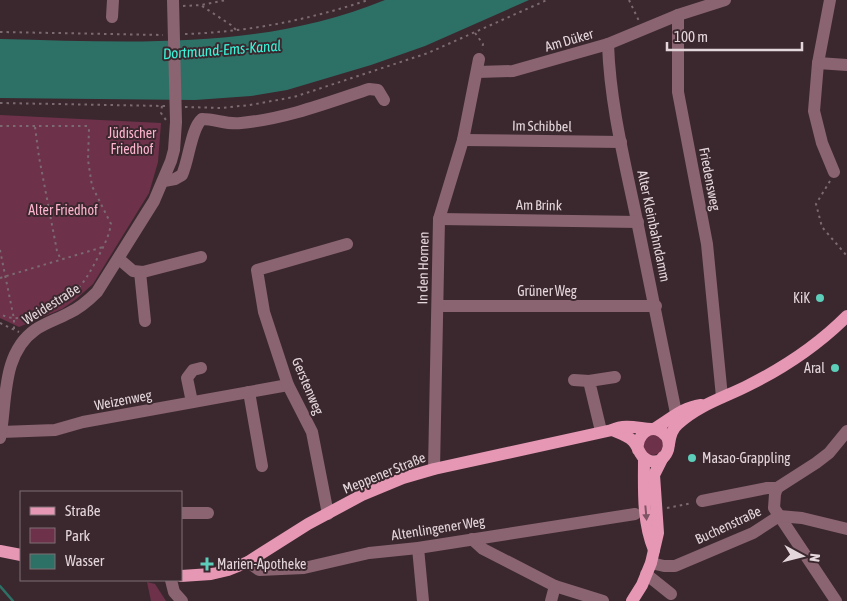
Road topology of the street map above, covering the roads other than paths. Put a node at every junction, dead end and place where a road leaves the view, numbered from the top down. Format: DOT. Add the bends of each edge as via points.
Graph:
graph roads {
  1 [pos="113,0"];
  2 [pos="725,0"];
  3 [pos="830,0"];
  4 [pos="178,3"];
  5 [pos="678,15"];
  6 [pos="112,17"];
  7 [pos="608,44"];
  8 [pos="818,63"];
  9 [pos="847,65"];
  10 [pos="478,66"];
  11 [pos="384,100"];
  12 [pos="463,140"];
  13 [pos="620,142"];
  14 [pos="834,172"];
  15 [pos="164,181"];
  16 [pos="439,219"];
  17 [pos="638,222"];
  18 [pos="347,244"];
  19 [pos="201,257"];
  20 [pos="119,259"];
  21 [pos="140,272"];
  22 [pos="438,306"];
  23 [pos="656,306"];
  24 [pos="847,316"];
  25 [pos="145,321"];
  26 [pos="201,368"];
  27 [pos="615,378"];
  28 [pos="574,380"];
  29 [pos="589,381"];
  30 [pos="288,384"];
  31 [pos="250,392"];
  32 [pos="722,398"];
  33 [pos="192,402"];
  34 [pos="709,404"];
  35 [pos="676,414"];
  36 [pos="652,429"];
  37 [pos="606,431"];
  38 [pos="847,431"];
  39 [pos="1,435"];
  40 [pos="669,444"];
  41 [pos="641,454"];
  42 [pos="663,457"];
  43 [pos="262,466"];
  44 [pos="434,468"];
  45 [pos="777,488"];
  46 [pos="702,501"];
  47 [pos="182,513"];
  48 [pos="208,513"];
  49 [pos="328,514"];
  50 [pos="635,514"];
  51 [pos="779,516"];
  52 [pos="847,529"];
  53 [pos="472,540"];
  54 [pos="418,548"];
  55 [pos="654,550"];
  56 [pos="0,551"];
  57 [pos="20,555"];
  58 [pos="248,562"];
  59 [pos="649,569"];
  60 [pos="182,576"];
  61 [pos="171,581"];
  62 [pos="555,586"];
  63 [pos="672,594"];
  64 [pos="182,601"];
  65 [pos="423,601"];
  66 [pos="550,601"];
  67 [pos="603,601"];
  68 [pos="632,601"];
  69 [pos="836,601"];
  1 -- 6 [label="street"];
  2 -- 5 [label="street"];
  3 -- 8 [label="street"];
  4 -- 15 [label="street, Weidestraße" via="174,23 174,150"];
  5 -- 7 [label="street, Am Düker"];
  5 -- 32 [label="street, Friedensweg" via="678,92 707,244"];
  7 -- 10 [label="street, Am Düker" via="513,71"];
  7 -- 13 [label="street, Alter Kleinbahndamm" via="609,74"];
  8 -- 9 [label="street"];
  8 -- 14 [label="street" via="814,111"];
  10 -- 12 [label="street, In den Hornen"];
  11 -- 15 [label="street" via="378,90 369,89 284,116 227,124 202,119 198,122 182,175"];
  12 -- 13 [label="street, Im Schibbel"];
  12 -- 16 [label="street, In den Hornen"];
  13 -- 17 [label="street, Alter Kleinbahndamm"];
  15 -- 20 [label="street, Weidestraße"];
  16 -- 17 [label="street, Am Brink"];
  16 -- 22 [label="street, In den Hornen"];
  17 -- 23 [label="street, Alter Kleinbahndamm"];
  18 -- 30 [label="street, Gerstenweg" via="256,270 264,312"];
  19 -- 21 [label="street"];
  20 -- 21 [label="street" via="133,271"];
  20 -- 39 [label="street, Weidestraße" via="89,300 28,336 18,348 10,366"];
  21 -- 25 [label="street"];
  22 -- 23 [label="street, Grüner Weg"];
  22 -- 44 [label="street, In den Hornen"];
  23 -- 35 [label="street, Alter Kleinbahndamm"];
  24 -- 32 [label="main road" via="793,360"];
  26 -- 33 [label="street" via="193,370 188,378"];
  27 -- 29 [label="street"];
  28 -- 29 [label="street"];
  29 -- 37 [label="street"];
  30 -- 31 [label="street, Weizenweg"];
  30 -- 49 [label="street, Gerstenweg" via="312,432"];
  31 -- 33 [label="street, Weizenweg"];
  31 -- 43 [label="street"];
  32 -- 34 [label="main road"];
  33 -- 39 [label="street, Weizenweg" via="55,430"];
  34 -- 35 [label="main road" via="689,407"];
  34 -- 40 [label="main road" via="678,424"];
  35 -- 36 [label="main road"];
  36 -- 37 [label="main road, Meppener Straße" via="630,426"];
  36 -- 40 [label="main road" via="662,432"];
  36 -- 41 [label="main road" via="638,439"];
  37 -- 41 [label="main road" via="626,435"];
  37 -- 44 [label="main road, Meppener Straße"];
  38 -- 45 [label="street" via="836,446 816,463"];
  40 -- 42 [label="main road"];
  41 -- 42 [label="main road" via="654,461"];
  41 -- 55 [label="main road, one-way" via="648,535"];
  42 -- 55 [label="main road" via="654,472 658,532"];
  44 -- 49 [label="main road, Meppener Straße" via="362,495"];
  45 -- 46 [label="street"];
  45 -- 51 [label="street" via="774,508"];
  47 -- 48 [label="street"];
  49 -- 58 [label="main road, Meppener Straße"];
  50 -- 53 [label="street, Altenlingener Weg"];
  51 -- 52 [label="street, Buchenstraße"];
  51 -- 59 [label="street, Buchenstraße" via="753,533 675,566"];
  51 -- 69 [label="street"];
  53 -- 54 [label="street, Altenlingener Weg"];
  53 -- 62 [label="street" via="483,549"];
  54 -- 58 [label="street, Altenlingener Weg" via="369,553 304,568 259,570"];
  54 -- 65 [label="street"];
  55 -- 59 [label="main road"];
  56 -- 57 [label="main road"];
  58 -- 60 [label="main road, Meppener Straße" via="211,574"];
  59 -- 63 [label="street"];
  59 -- 68 [label="main road"];
  61 -- 64 [label="street" via="174,592"];
  62 -- 66 [label="street"];
  62 -- 67 [label="street"];
}
